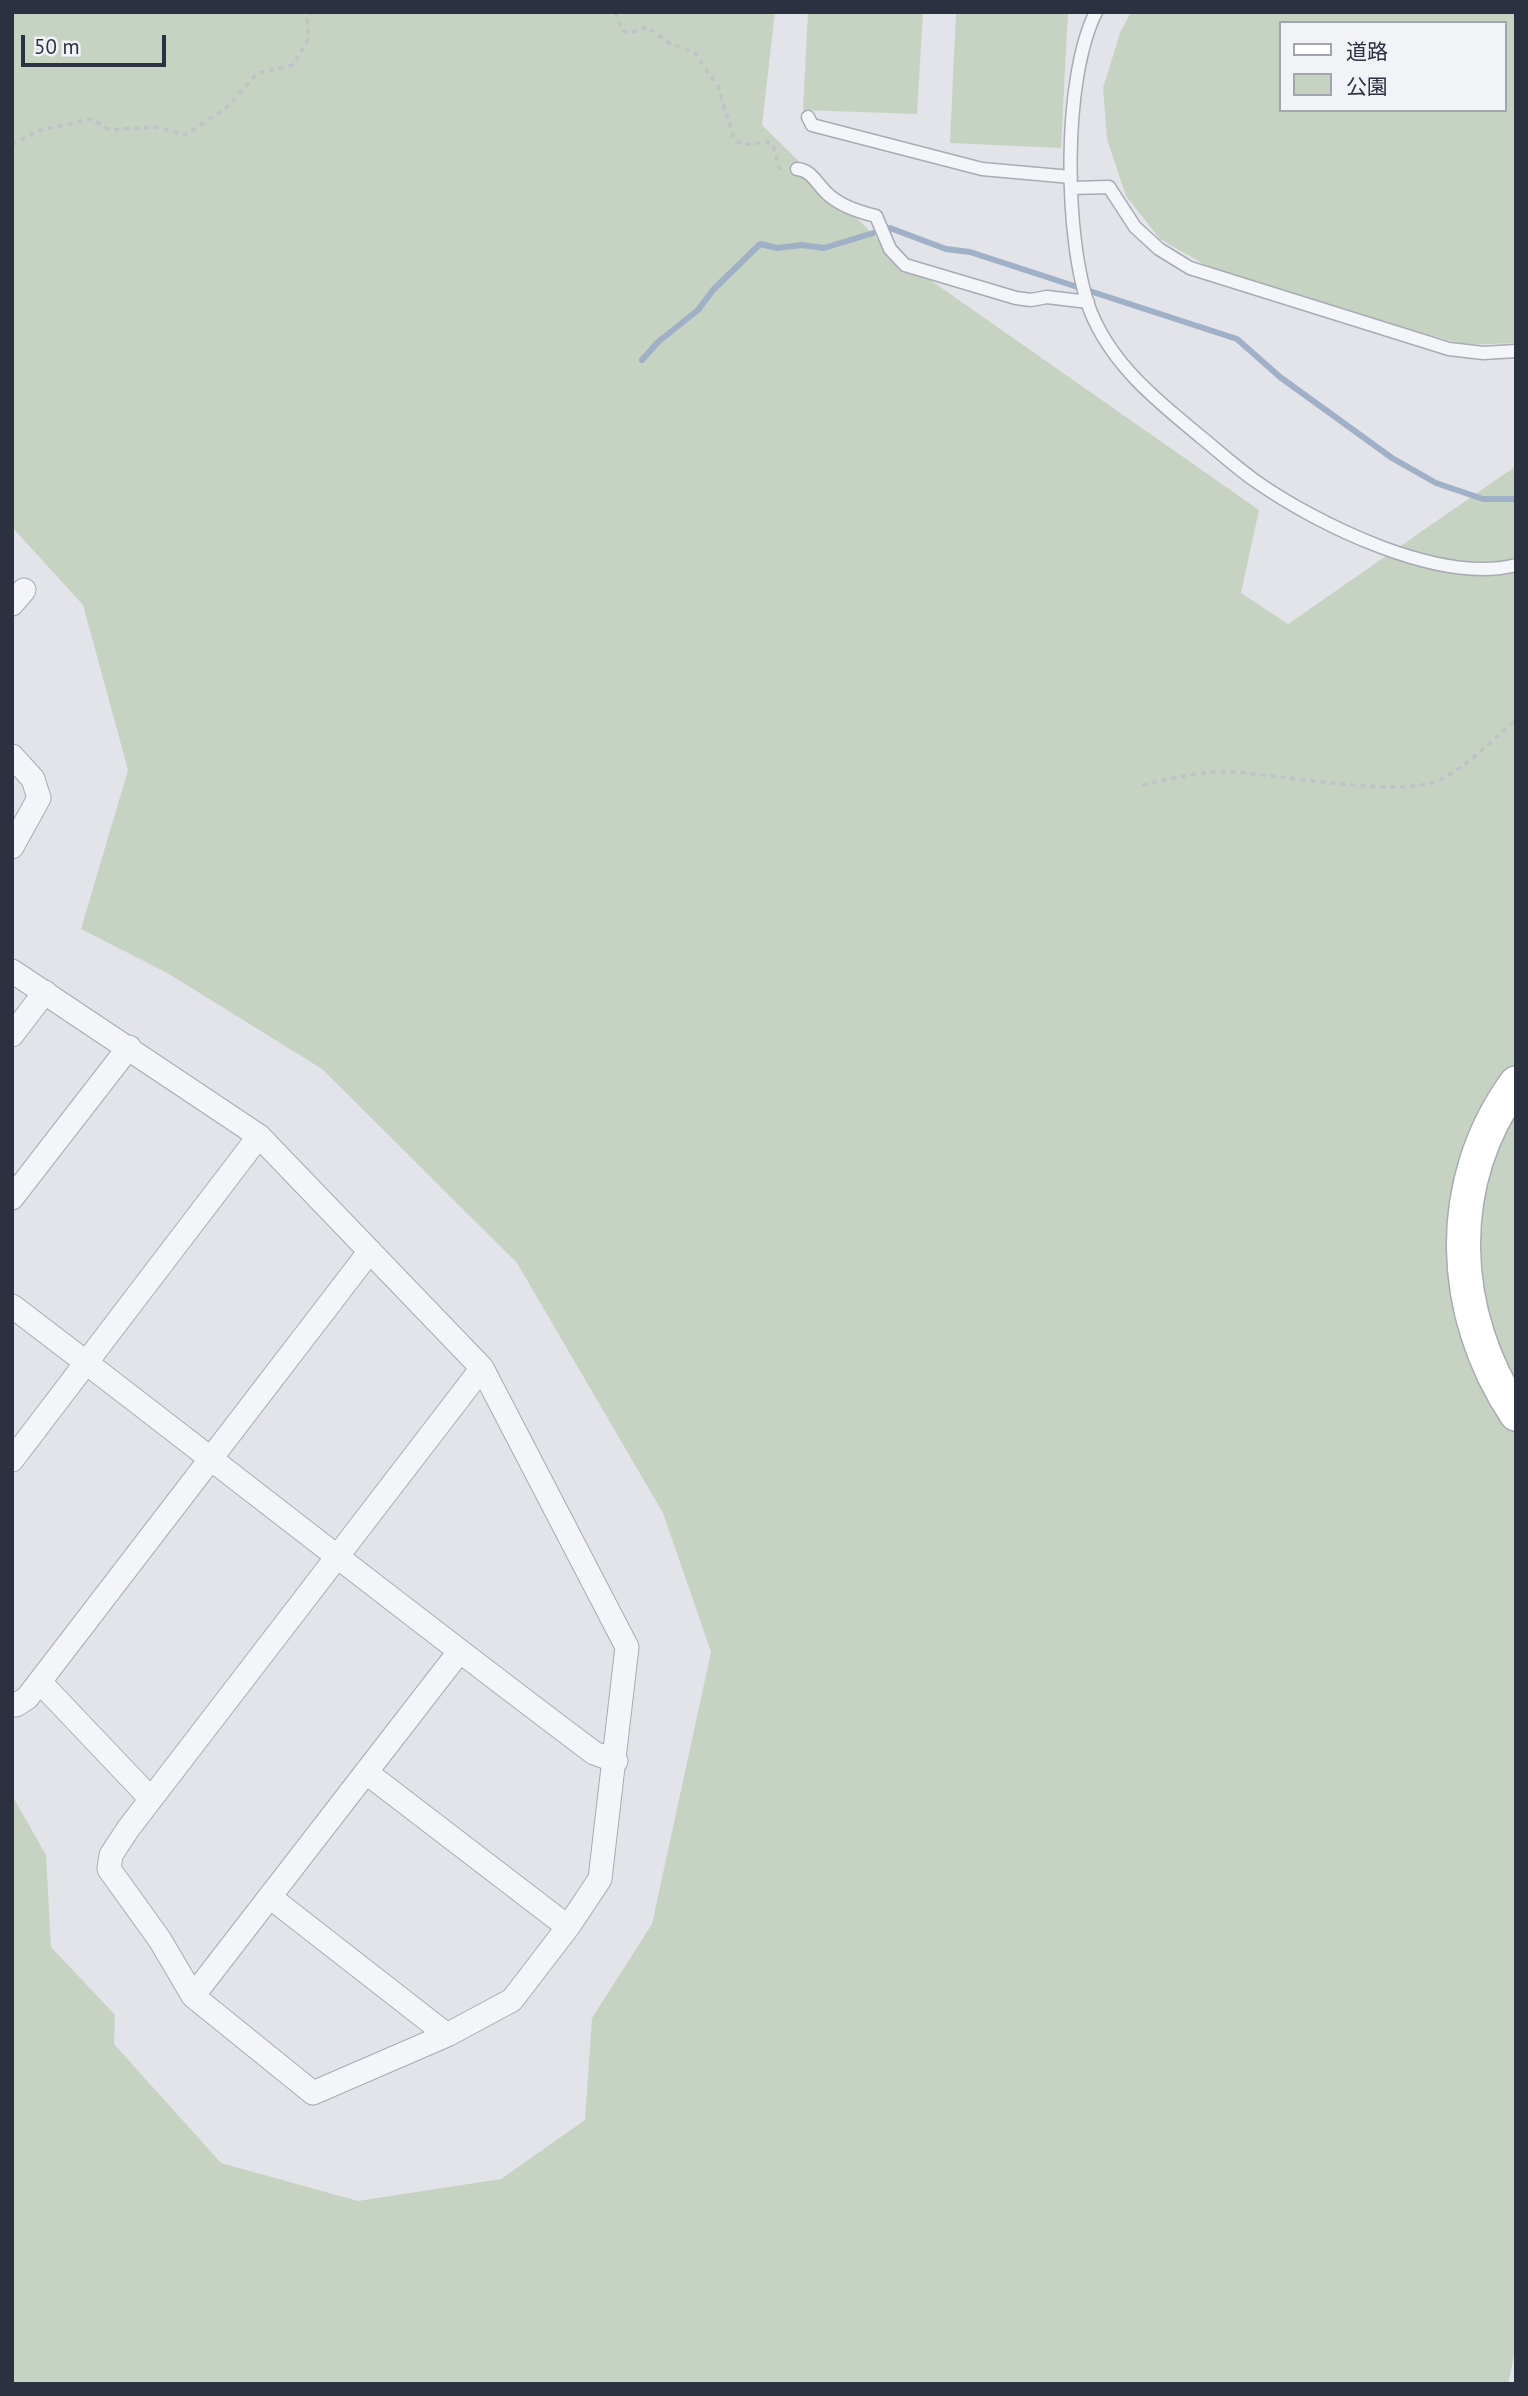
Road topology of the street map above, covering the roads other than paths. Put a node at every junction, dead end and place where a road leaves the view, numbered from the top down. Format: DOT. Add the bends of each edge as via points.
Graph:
graph roads {
  1 [pos="1096,12"];
  2 [pos="808,117"];
  3 [pos="797,169"];
  4 [pos="1071,182"];
  5 [pos="1088,302"];
  6 [pos="1516,351"];
  7 [pos="1516,565"];
  8 [pos="14,762"];
  9 [pos="12,847"];
  10 [pos="12,971"];
  11 [pos="45,992"];
  12 [pos="12,1035"];
  13 [pos="129,1047"];
  14 [pos="1516,1083"];
  15 [pos="260,1136"];
  16 [pos="12,1198"];
  17 [pos="370,1251"];
  18 [pos="12,1306"];
  19 [pos="87,1363"];
  20 [pos="482,1368"];
  21 [pos="1516,1414"];
  22 [pos="210,1459"];
  23 [pos="12,1460"];
  24 [pos="338,1557"];
  25 [pos="459,1652"];
  26 [pos="40,1682"];
  27 [pos="12,1704"];
  28 [pos="616,1760"];
  29 [pos="367,1773"];
  30 [pos="150,1798"];
  31 [pos="270,1898"];
  32 [pos="568,1927"];
  33 [pos="193,1996"];
  34 [pos="447,2035"];
  1 -- 4 [label="lane" via="1081,53"];
  2 -- 4 [label="lane" via="812,125 982,169"];
  3 -- 5 [label="lane" via="807,171 830,197 850,209 876,216 890,249 905,265 1016,298"];
  4 -- 5 [label="lane" via="1070,207"];
  4 -- 6 [label="lane" via="1109,187 1135,227 1159,249 1212,277 1449,349"];
  5 -- 7 [label="lane" via="1116,356 1153,398 1254,480 1304,512 1405,556 1463,569"];
  8 -- 9 [label="street" via="33,779 39,798"];
  10 -- 11 [label="street"];
  11 -- 12 [label="street"];
  11 -- 13 [label="street"];
  13 -- 15 [label="street"];
  13 -- 16 [label="street"];
  14 -- 21 [label="street" via="1494,1118 1475,1170 1464,1217 1463,1265 1478,1343 1491,1375"];
  15 -- 17 [label="street"];
  15 -- 19 [label="street"];
  17 -- 20 [label="street"];
  17 -- 22 [label="street"];
  18 -- 19 [label="street"];
  19 -- 22 [label="street"];
  19 -- 23 [label="street"];
  20 -- 24 [label="street"];
  20 -- 28 [label="street" via="627,1647"];
  22 -- 24 [label="street"];
  22 -- 26 [label="street"];
  24 -- 25 [label="street"];
  24 -- 30 [label="street"];
  25 -- 28 [label="street" via="594,1753"];
  25 -- 29 [label="street"];
  26 -- 27 [label="street" via="27,1698"];
  26 -- 30 [label="street"];
  28 -- 32 [label="street" via="600,1879"];
  29 -- 31 [label="street"];
  29 -- 32 [label="street"];
  30 -- 33 [label="street" via="117,1843 109,1869"];
  31 -- 33 [label="street"];
  31 -- 34 [label="street"];
  32 -- 34 [label="street" via="512,2000"];
  33 -- 34 [label="street" via="313,2093"];
}
